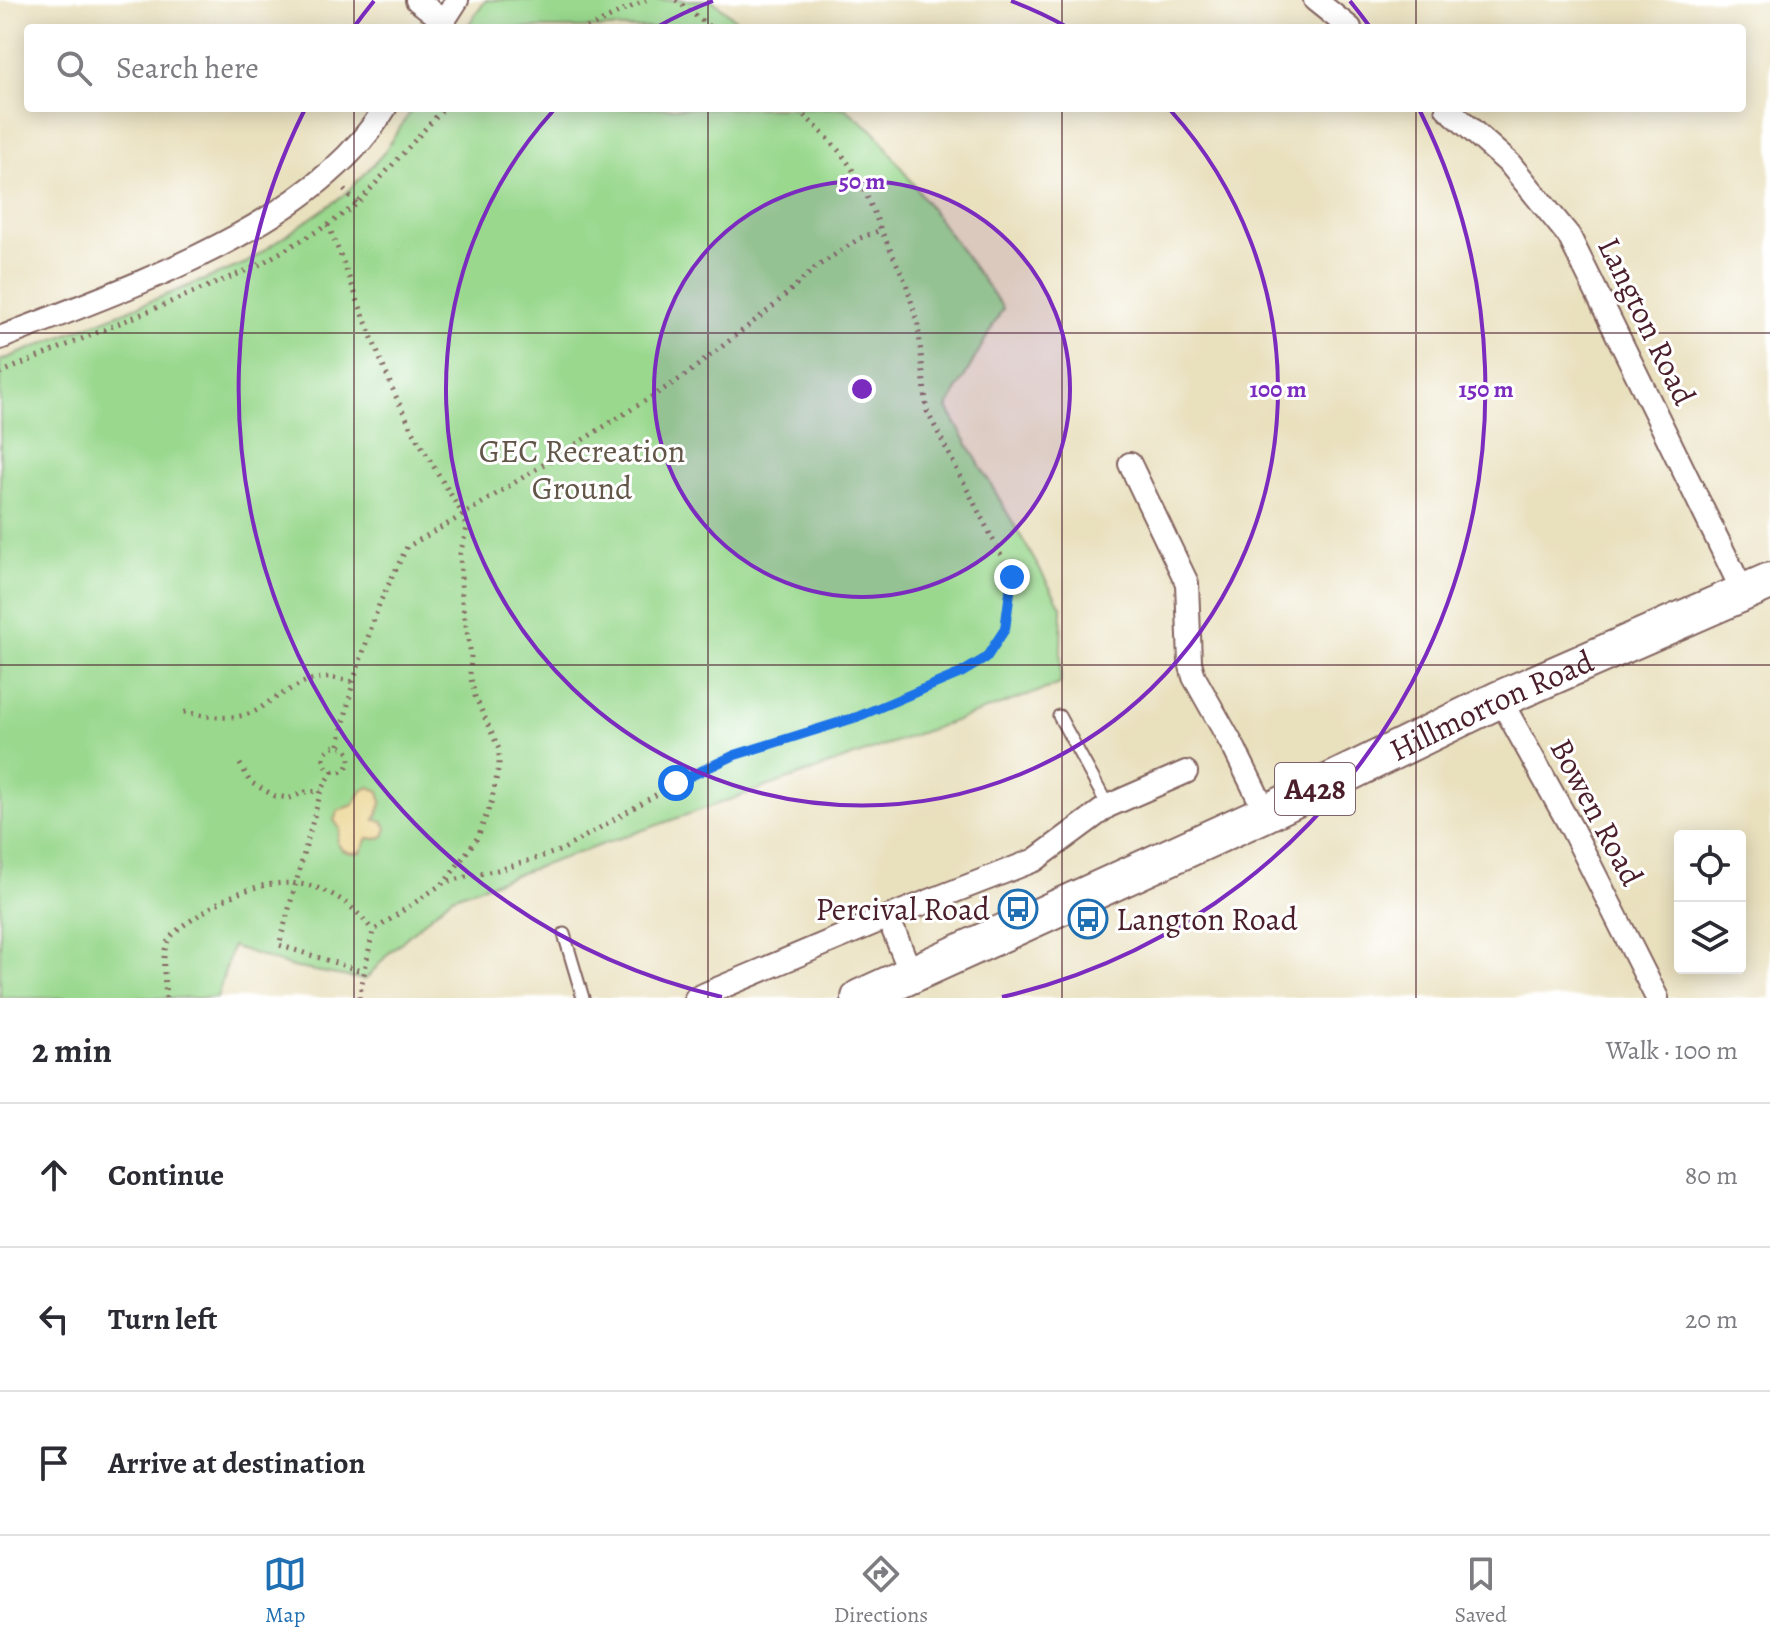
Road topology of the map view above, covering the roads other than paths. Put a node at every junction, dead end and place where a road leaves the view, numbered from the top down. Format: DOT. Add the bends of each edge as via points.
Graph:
graph roads {
  1 [pos="417,0"];
  2 [pos="457,0"];
  3 [pos="1315,0"];
  4 [pos="441,24"];
  5 [pos="1345,24"];
  6 [pos="383,112"];
  7 [pos="1452,112"];
  8 [pos="0,338"];
  9 [pos="1130,464"];
  10 [pos="1757,588"];
  11 [pos="1500,699"];
  12 [pos="1059,716"];
  13 [pos="1186,772"];
  14 [pos="1108,806"];
  15 [pos="1266,813"];
  16 [pos="888,917"];
  17 [pos="564,934"];
  18 [pos="912,976"];
  19 [pos="583,998"];
  20 [pos="696,998"];
  21 [pos="860,998"];
  22 [pos="1657,998"];
  1 -- 4 [label="street"];
  2 -- 4 [label="street"];
  3 -- 5 [label="street"];
  6 -- 8 [label="street" via="328,173 231,241"];
  7 -- 10 [label="street, Langton Road" via="1510,164 1569,236"];
  9 -- 15 [label="street" via="1187,583 1194,677"];
  10 -- 11 [label="highway, Hillmorton Road / A428"];
  11 -- 15 [label="highway, Hillmorton Road / A428"];
  11 -- 22 [label="street, Bowen Road"];
  12 -- 14 [label="lane"];
  13 -- 14 [label="street"];
  14 -- 16 [label="street" via="1035,860"];
  15 -- 18 [label="highway, Hillmorton Road / A428"];
  16 -- 18 [label="street"];
  16 -- 20 [label="street"];
  17 -- 19 [label="lane"];
  18 -- 21 [label="highway, Hillmorton Road / A428"];
}
